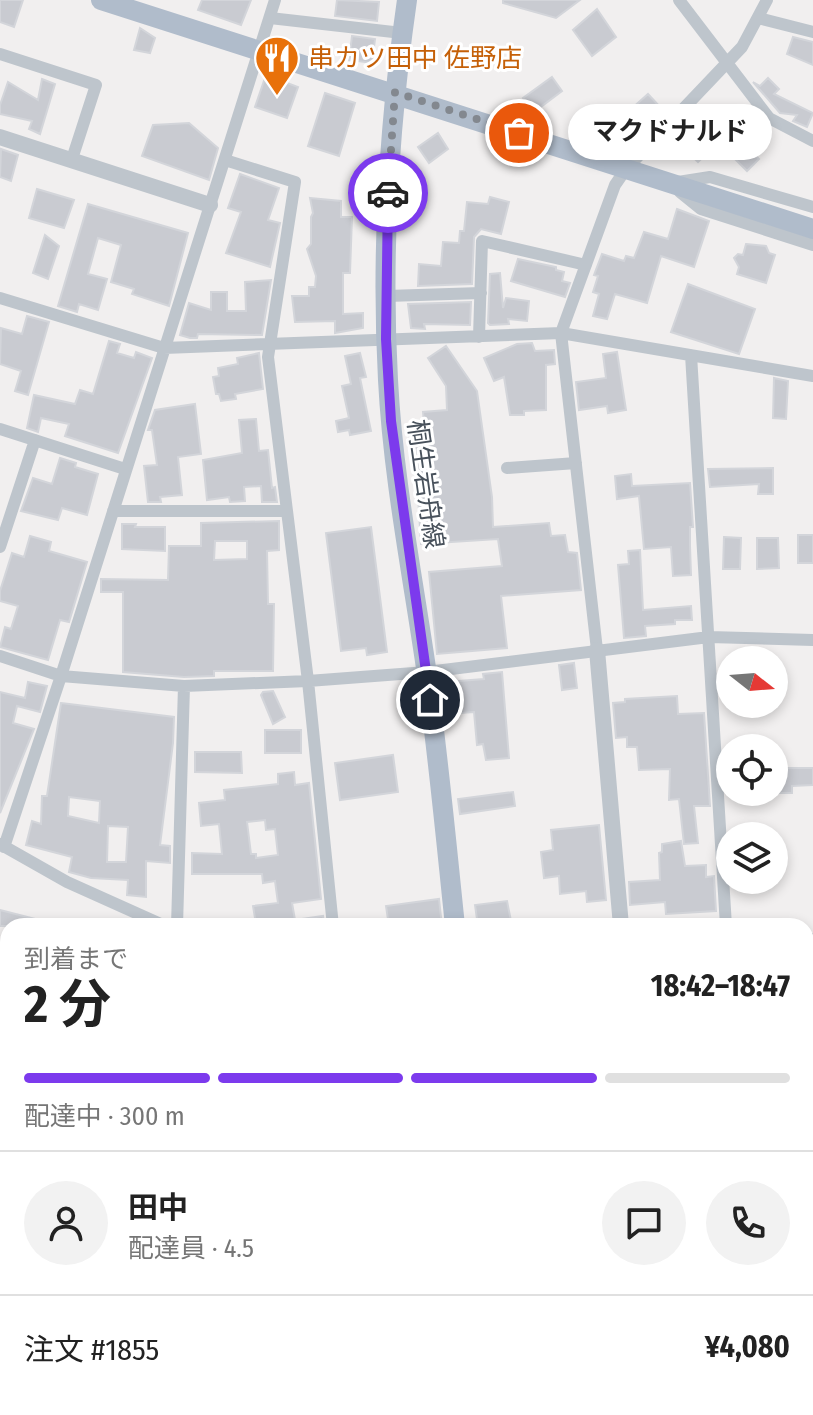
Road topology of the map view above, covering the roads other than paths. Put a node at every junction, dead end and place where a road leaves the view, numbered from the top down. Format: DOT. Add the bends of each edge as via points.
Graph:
graph roads {
  1 [pos="101,0"];
  2 [pos="275,0"];
  3 [pos="407,0"];
  4 [pos="679,0"];
  5 [pos="767,0"];
  6 [pos="270,18"];
  7 [pos="758,18"];
  8 [pos="813,32"];
  9 [pos="402,33"];
  10 [pos="260,50"];
  11 [pos="0,54"];
  12 [pos="727,65"];
  13 [pos="395,92"];
  14 [pos="0,137"];
  15 [pos="813,141"];
  16 [pos="72,159"];
  17 [pos="225,160"];
  18 [pos="626,169"];
  19 [pos="671,184"];
  20 [pos="210,205"];
  21 [pos="813,207"];
  22 [pos="813,229"];
  23 [pos="813,245"];
  24 [pos="586,265"];
  25 [pos="481,293"];
  26 [pos="387,296"];
  27 [pos="0,298"];
  28 [pos="561,333"];
  29 [pos="479,337"];
  30 [pos="386,339"];
  31 [pos="270,343"];
  32 [pos="164,348"];
  33 [pos="691,355"];
  34 [pos="813,376"];
  35 [pos="0,429"];
  36 [pos="35,440"];
  37 [pos="576,463"];
  38 [pos="507,468"];
  39 [pos="125,469"];
  40 [pos="113,511"];
  41 [pos="286,511"];
  42 [pos="0,547"];
  43 [pos="709,637"];
  44 [pos="813,640"];
  45 [pos="597,650"];
  46 [pos="0,656"];
  47 [pos="427,672"];
  48 [pos="61,676"];
  49 [pos="308,681"];
  50 [pos="184,686"];
  51 [pos="2,846"];
  52 [pos="147,918"];
  53 [pos="177,918"];
  54 [pos="332,918"];
  55 [pos="454,918"];
  56 [pos="620,918"];
  57 [pos="726,918"];
  1 -- 10 [label="main road"];
  2 -- 6 [label="street"];
  3 -- 9 [label="main road, 桐生岩舟線"];
  4 -- 12 [label="street"];
  5 -- 7 [label="street"];
  6 -- 9 [label="street"];
  6 -- 10 [label="street"];
  7 -- 8 [label="street"];
  7 -- 12 [label="street"];
  9 -- 13 [label="main road, 桐生岩舟線"];
  10 -- 13 [label="main road"];
  10 -- 17 [label="street"];
  11 -- 16 [label="street" via="96,85"];
  12 -- 15 [label="street" via="769,118"];
  12 -- 18 [label="street"];
  13 -- 18 [label="main road"];
  13 -- 26 [label="main road, 桐生岩舟線"];
  14 -- 16 [label="street"];
  16 -- 20 [label="street"];
  17 -- 20 [label="street"];
  17 -- 31 [label="street" via="295,182"];
  18 -- 19 [label="main road"];
  18 -- 24 [label="street"];
  19 -- 21 [label="street" via="710,177"];
  19 -- 22 [label="main road"];
  19 -- 23 [label="street" via="701,209"];
  20 -- 32 [label="street"];
  24 -- 25 [label="street" via="482,241"];
  24 -- 28 [label="street"];
  25 -- 26 [label="street"];
  25 -- 29 [label="street"];
  26 -- 30 [label="main road, 桐生岩舟線"];
  27 -- 32 [label="street"];
  28 -- 29 [label="street"];
  28 -- 33 [label="street"];
  28 -- 37 [label="street"];
  29 -- 30 [label="street"];
  30 -- 31 [label="street"];
  30 -- 47 [label="main road, 桐生岩舟線" via="396,473"];
  31 -- 32 [label="street"];
  31 -- 41 [label="street"];
  32 -- 39 [label="street"];
  33 -- 34 [label="street"];
  33 -- 43 [label="street"];
  35 -- 36 [label="street"];
  36 -- 39 [label="street"];
  36 -- 42 [label="street"];
  37 -- 38 [label="street"];
  37 -- 45 [label="street"];
  39 -- 40 [label="street"];
  40 -- 41 [label="street"];
  40 -- 48 [label="street"];
  41 -- 49 [label="street"];
  43 -- 44 [label="street"];
  43 -- 45 [label="street"];
  43 -- 57 [label="street"];
  45 -- 47 [label="street"];
  45 -- 56 [label="street"];
  46 -- 48 [label="street"];
  47 -- 49 [label="street"];
  47 -- 55 [label="main road, 桐生岩舟線"];
  48 -- 50 [label="street"];
  48 -- 51 [label="street"];
  49 -- 50 [label="street"];
  49 -- 54 [label="street"];
  50 -- 53 [label="street"];
  51 -- 52 [label="street"];
}
